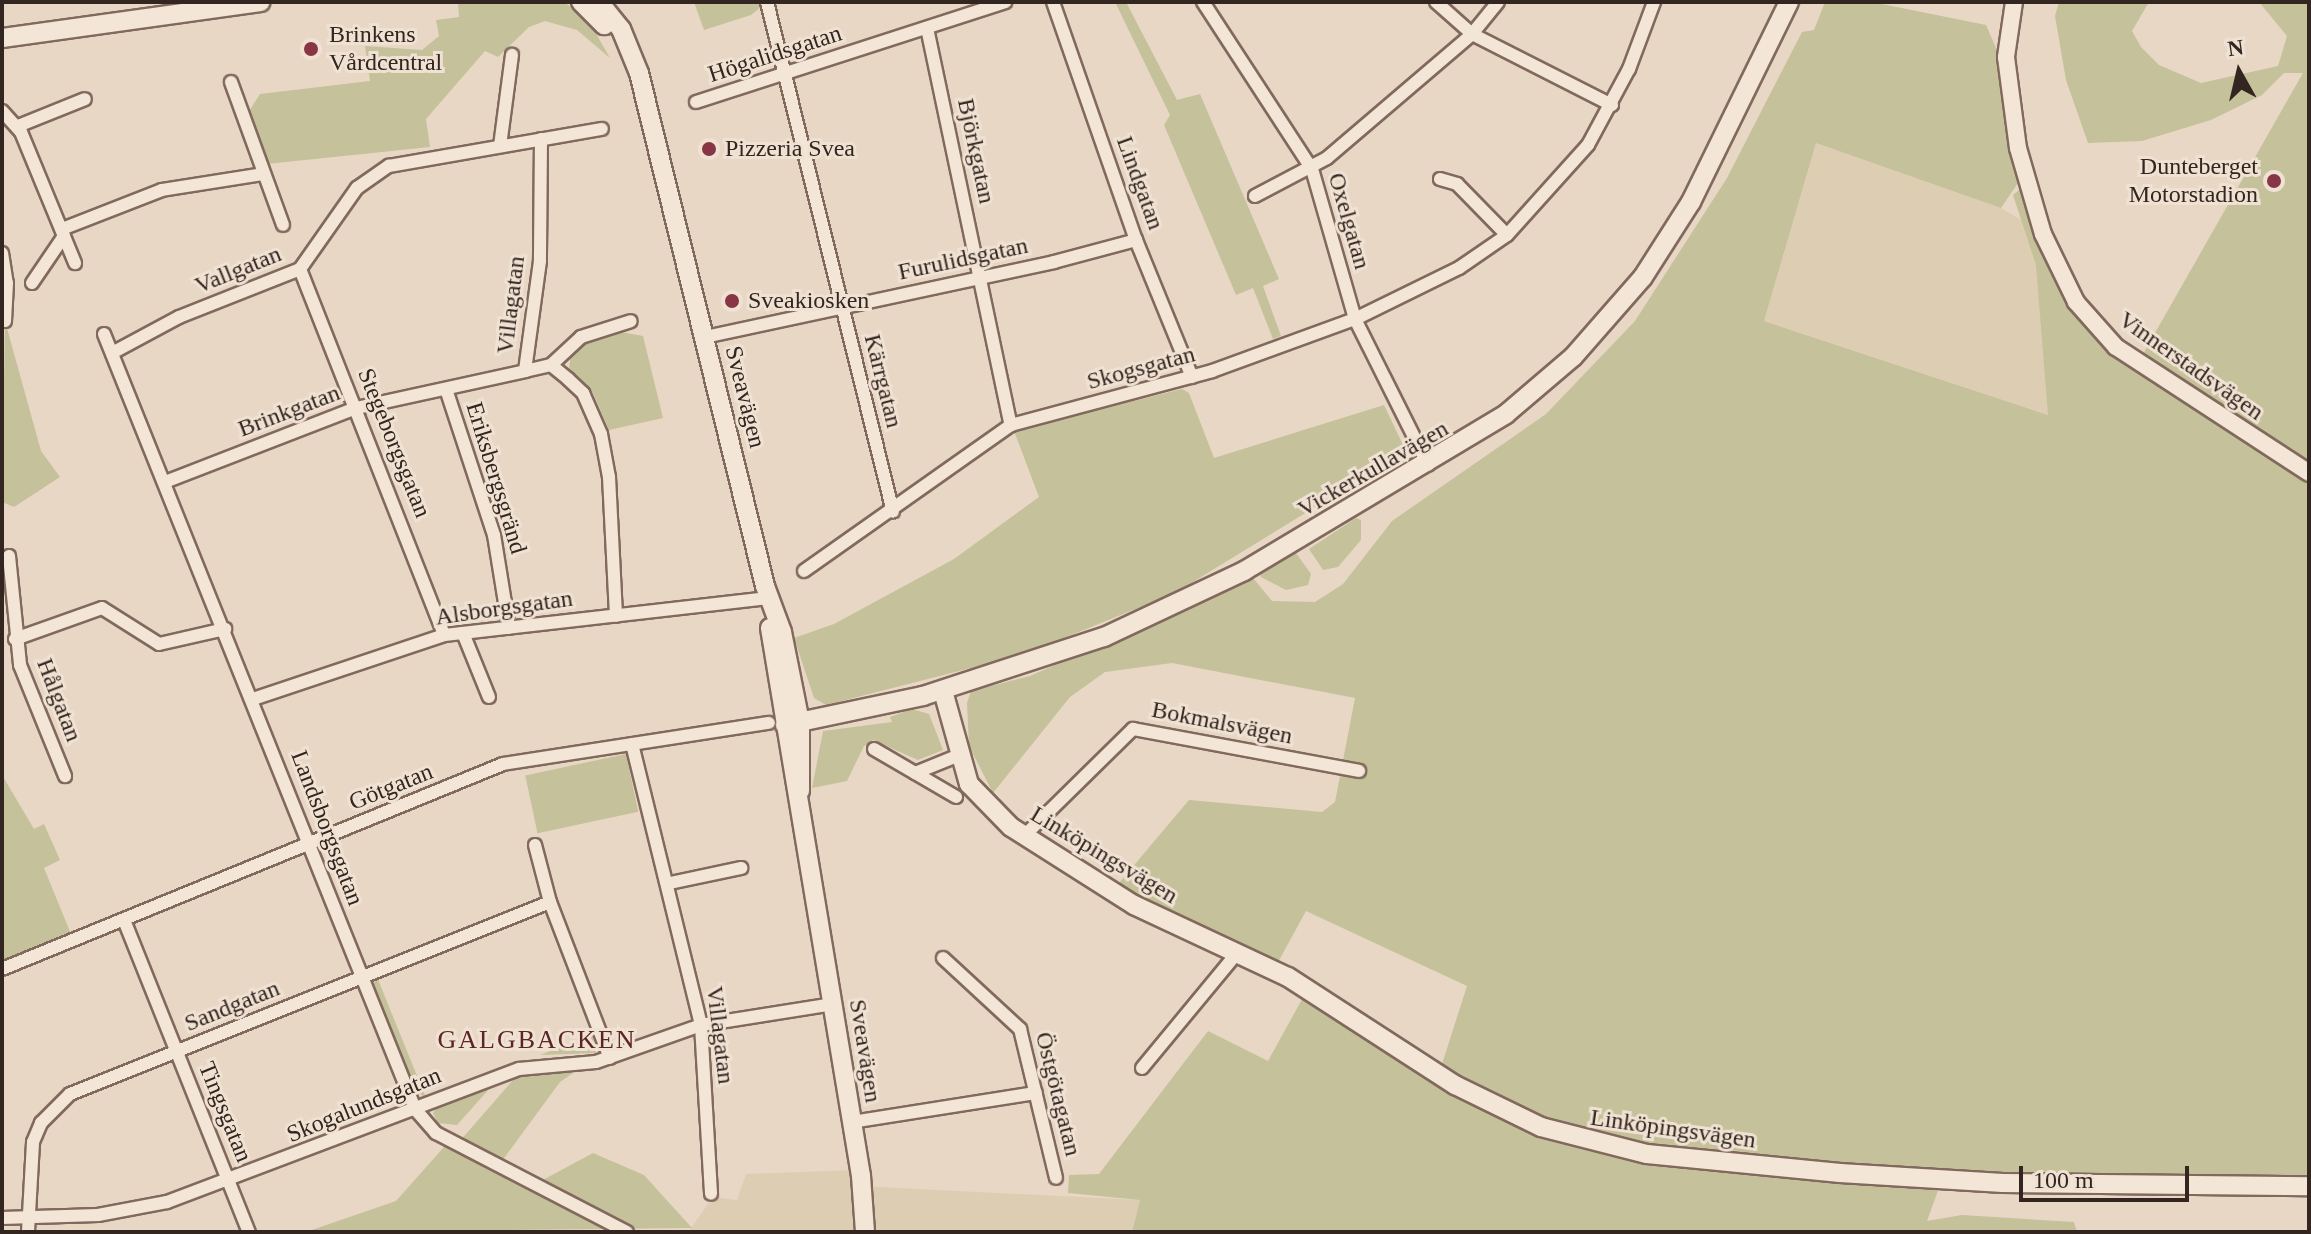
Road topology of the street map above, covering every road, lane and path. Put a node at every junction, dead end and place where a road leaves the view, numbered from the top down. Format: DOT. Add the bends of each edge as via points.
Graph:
graph roads {
  1 [pos="261,2"];
  2 [pos="581,2"];
  3 [pos="599,2"];
  4 [pos="767,2"];
  5 [pos="1005,2"];
  6 [pos="1053,2"];
  7 [pos="1203,2"];
  8 [pos="1436,2"];
  9 [pos="1498,2"];
  10 [pos="1654,2"];
  11 [pos="1789,2"];
  12 [pos="2014,2"];
  13 [pos="927,28"];
  14 [pos="1472,34"];
  15 [pos="2,38"];
  16 [pos="512,55"];
  17 [pos="786,74"];
  18 [pos="231,82"];
  19 [pos="85,99"];
  20 [pos="696,102"];
  21 [pos="1612,105"];
  22 [pos="2,111"];
  23 [pos="648,117"];
  24 [pos="18,126"];
  25 [pos="602,129"];
  26 [pos="541,139"];
  27 [pos="500,146"];
  28 [pos="1312,169"];
  29 [pos="263,174"];
  30 [pos="1440,179"];
  31 [pos="1255,196"];
  32 [pos="283,225"];
  33 [pos="63,232"];
  34 [pos="1507,235"];
  35 [pos="1136,240"];
  36 [pos="2,253"];
  37 [pos="75,263"];
  38 [pos="300,269"];
  39 [pos="980,278"];
  40 [pos="32,283"];
  41 [pos="843,307"];
  42 [pos="1355,319"];
  43 [pos="5,321"];
  44 [pos="631,321"];
  45 [pos="104,334"];
  46 [pos="705,337"];
  47 [pos="112,353"];
  48 [pos="551,365"];
  49 [pos="525,371"];
  50 [pos="1192,377"];
  51 [pos="446,389"];
  52 [pos="356,408"];
  53 [pos="1011,425"];
  54 [pos="1428,465"];
  55 [pos="2309,473"];
  56 [pos="165,482"];
  57 [pos="893,512"];
  58 [pos="9,556"];
  59 [pos="804,571"];
  60 [pos="769,598"];
  61 [pos="616,616"];
  62 [pos="509,628"];
  63 [pos="225,629"];
  64 [pos="463,633"];
  65 [pos="444,635"];
  66 [pos="15,639"];
  67 [pos="943,691"];
  68 [pos="489,697"];
  69 [pos="253,699"];
  70 [pos="785,723"];
  71 [pos="632,744"];
  72 [pos="874,749"];
  73 [pos="957,756"];
  74 [pos="1359,771"];
  75 [pos="915,773"];
  76 [pos="65,776"];
  77 [pos="956,797"];
  78 [pos="1024,836"];
  79 [pos="309,845"];
  80 [pos="535,845"];
  81 [pos="741,868"];
  82 [pos="670,883"];
  83 [pos="550,902"];
  84 [pos="124,920"];
  85 [pos="1237,953"];
  86 [pos="943,958"];
  87 [pos="2,969"];
  88 [pos="361,978"];
  89 [pos="833,1004"];
  90 [pos="701,1025"];
  91 [pos="177,1052"];
  92 [pos="610,1058"];
  93 [pos="1142,1068"];
  94 [pos="1036,1093"];
  95 [pos="415,1109"];
  96 [pos="852,1122"];
  97 [pos="861,1176"];
  98 [pos="1056,1178"];
  99 [pos="229,1182"];
  100 [pos="2309,1186"];
  101 [pos="711,1194"];
  102 [pos="2,1218"];
  103 [pos="28,1226"];
  104 [pos="249,1232"];
  105 [pos="627,1232"];
  106 [pos="865,1232"];
  107 [pos="874,1232"];
  1 -- 15 [label="main road"];
  2 -- 23 [label="main road, Sveavägen" via="611,34"];
  3 -- 23 [label="main road, Sveavägen" via="631,50"];
  4 -- 17 [label="street, Kärrgatan"];
  5 -- 13 [label="street, Högalidsgatan"];
  6 -- 35 [label="street, Lindgatan"];
  7 -- 28 [label="street, Oxelgatan"];
  8 -- 14 [label="street"];
  9 -- 14 [label="street"];
  10 -- 21 [label="street, Skogsgatan"];
  11 -- 54 [label="main road, Vickerkullavägen" via="1691,202 1643,277 1541,387"];
  12 -- 55 [label="street, Vinnerstadsvägen" via="2006,57 2018,148 2043,234 2076,302 2116,347"];
  13 -- 17 [label="street, Högalidsgatan"];
  13 -- 39 [label="street, Björkgatan"];
  14 -- 21 [label="street"];
  14 -- 28 [label="street"];
  16 -- 27 [label="street"];
  17 -- 20 [label="street, Högalidsgatan"];
  17 -- 41 [label="street, Kärrgatan"];
  18 -- 29 [label="street"];
  19 -- 24 [label="street"];
  21 -- 34 [label="street, Skogsgatan" via="1566,174"];
  22 -- 24 [label="street"];
  23 -- 46 [label="main road, Sveavägen"];
  24 -- 33 [label="street"];
  25 -- 26 [label="street"];
  26 -- 27 [label="street"];
  26 -- 49 [label="street, Villagatan" via="540,261"];
  27 -- 38 [label="street, Vallgatan" via="389,166 357,188"];
  28 -- 31 [label="street"];
  28 -- 42 [label="street, Oxelgatan"];
  29 -- 32 [label="street"];
  29 -- 33 [label="street" via="162,190"];
  30 -- 34 [label="street" via="1457,184"];
  33 -- 37 [label="street"];
  33 -- 40 [label="street"];
  34 -- 42 [label="street, Skogsgatan" via="1437,282"];
  35 -- 39 [label="street, Furulidsgatan"];
  35 -- 50 [label="street, Lindgatan"];
  36 -- 43 [label="street"];
  38 -- 47 [label="street, Vallgatan" via="179,317"];
  38 -- 52 [label="street, Stegeborgsgatan"];
  39 -- 41 [label="street, Furulidsgatan"];
  39 -- 53 [label="street, Björkgatan"];
  41 -- 46 [label="street, Furulidsgatan"];
  41 -- 57 [label="street, Kärrgatan"];
  42 -- 50 [label="street, Skogsgatan"];
  42 -- 54 [label="street, Oxelgatan"];
  44 -- 48 [label="street" via="581,337"];
  45 -- 47 [label="street, Landsborgsgatan"];
  46 -- 60 [label="main road, Sveavägen"];
  47 -- 56 [label="street, Landsborgsgatan"];
  48 -- 49 [label="street, Villagatan"];
  48 -- 61 [label="street, Villagatan" via="583,393 601,434 609,477"];
  49 -- 51 [label="street, Brinkgatan"];
  50 -- 53 [label="street, Skogsgatan"];
  51 -- 52 [label="street, Brinkgatan"];
  51 -- 62 [label="street, Eriksbergsgränd" via="494,535"];
  52 -- 56 [label="street, Brinkgatan"];
  52 -- 65 [label="street, Stegeborgsgatan"];
  53 -- 57 [label="street, Skogsgatan"];
  54 -- 67 [label="main road, Vickerkullavägen" via="1166,610 1053,656"];
  56 -- 63 [label="street, Landsborgsgatan"];
  57 -- 59 [label="street, Skogsgatan"];
  58 -- 66 [label="street, Hålgatan"];
  60 -- 61 [label="street, Alsborgsgatan"];
  60 -- 70 [label="main road, Sveavägen" via="782,632"];
  61 -- 62 [label="street, Alsborgsgatan"];
  62 -- 64 [label="street, Alsborgsgatan"];
  63 -- 66 [label="street, Hålgatan" via="159,644 102,608"];
  63 -- 69 [label="street, Landsborgsgatan"];
  64 -- 65 [label="street, Alsborgsgatan"];
  64 -- 68 [label="street"];
  65 -- 69 [label="street, Alsborgsgatan"];
  66 -- 76 [label="street, Hålgatan" via="24,676"];
  67 -- 70 [label="main road, Vickerkullavägen"];
  67 -- 73 [label="main road, Linköpingsvägen"];
  69 -- 79 [label="street, Landsborgsgatan"];
  70 -- 71 [label="street, Götgatan"];
  70 -- 89 [label="main road, Sveavägen"];
  71 -- 79 [label="street, Götgatan" via="515,761"];
  71 -- 82 [label="street, Villagatan"];
  72 -- 75 [label="street"];
  73 -- 75 [label="street"];
  73 -- 78 [label="main road, Linköpingsvägen" via="978,799"];
  74 -- 78 [label="street, Bokmalsvägen" via="1133,729"];
  75 -- 77 [label="street"];
  78 -- 85 [label="main road, Linköpingsvägen" via="1134,905"];
  79 -- 84 [label="street, Götgatan"];
  79 -- 88 [label="street, Landsborgsgatan"];
  80 -- 83 [label="street"];
  81 -- 82 [label="street"];
  82 -- 90 [label="street, Villagatan"];
  83 -- 88 [label="street, Sandgatan"];
  83 -- 92 [label="street"];
  84 -- 87 [label="street, Götgatan"];
  84 -- 91 [label="street, Tingsgatan"];
  85 -- 93 [label="street"];
  85 -- 100 [label="main road, Linköpingsvägen" via="1288,977 1482,1100 1541,1127 1610,1147 1723,1163 1941,1181"];
  86 -- 94 [label="street, Östgötagatan" via="1020,1029"];
  88 -- 91 [label="street, Sandgatan"];
  88 -- 95 [label="street, Landsborgsgatan"];
  89 -- 90 [label="street, Skogalundsgatan"];
  89 -- 96 [label="main road, Sveavägen"];
  90 -- 92 [label="street, Skogalundsgatan"];
  90 -- 101 [label="street, Villagatan"];
  91 -- 99 [label="street, Tingsgatan"];
  91 -- 103 [label="street, Sandgatan" via="70,1094 53,1109 33,1142"];
  92 -- 95 [label="street, Skogalundsgatan" via="519,1069"];
  94 -- 96 [label="street"];
  94 -- 98 [label="street, Östgötagatan"];
  95 -- 99 [label="street, Skogalundsgatan"];
  95 -- 105 [label="street, Landsborgsgatan" via="436,1133"];
  96 -- 97 [label="main road, Sveavägen"];
  97 -- 106 [label="main road, Sveavägen"];
  97 -- 107 [label="main road, Sveavägen"];
  99 -- 103 [label="street, Skogalundsgatan" via="142,1208"];
  99 -- 104 [label="street, Tingsgatan"];
  102 -- 103 [label="street, Skogalundsgatan"];
}
